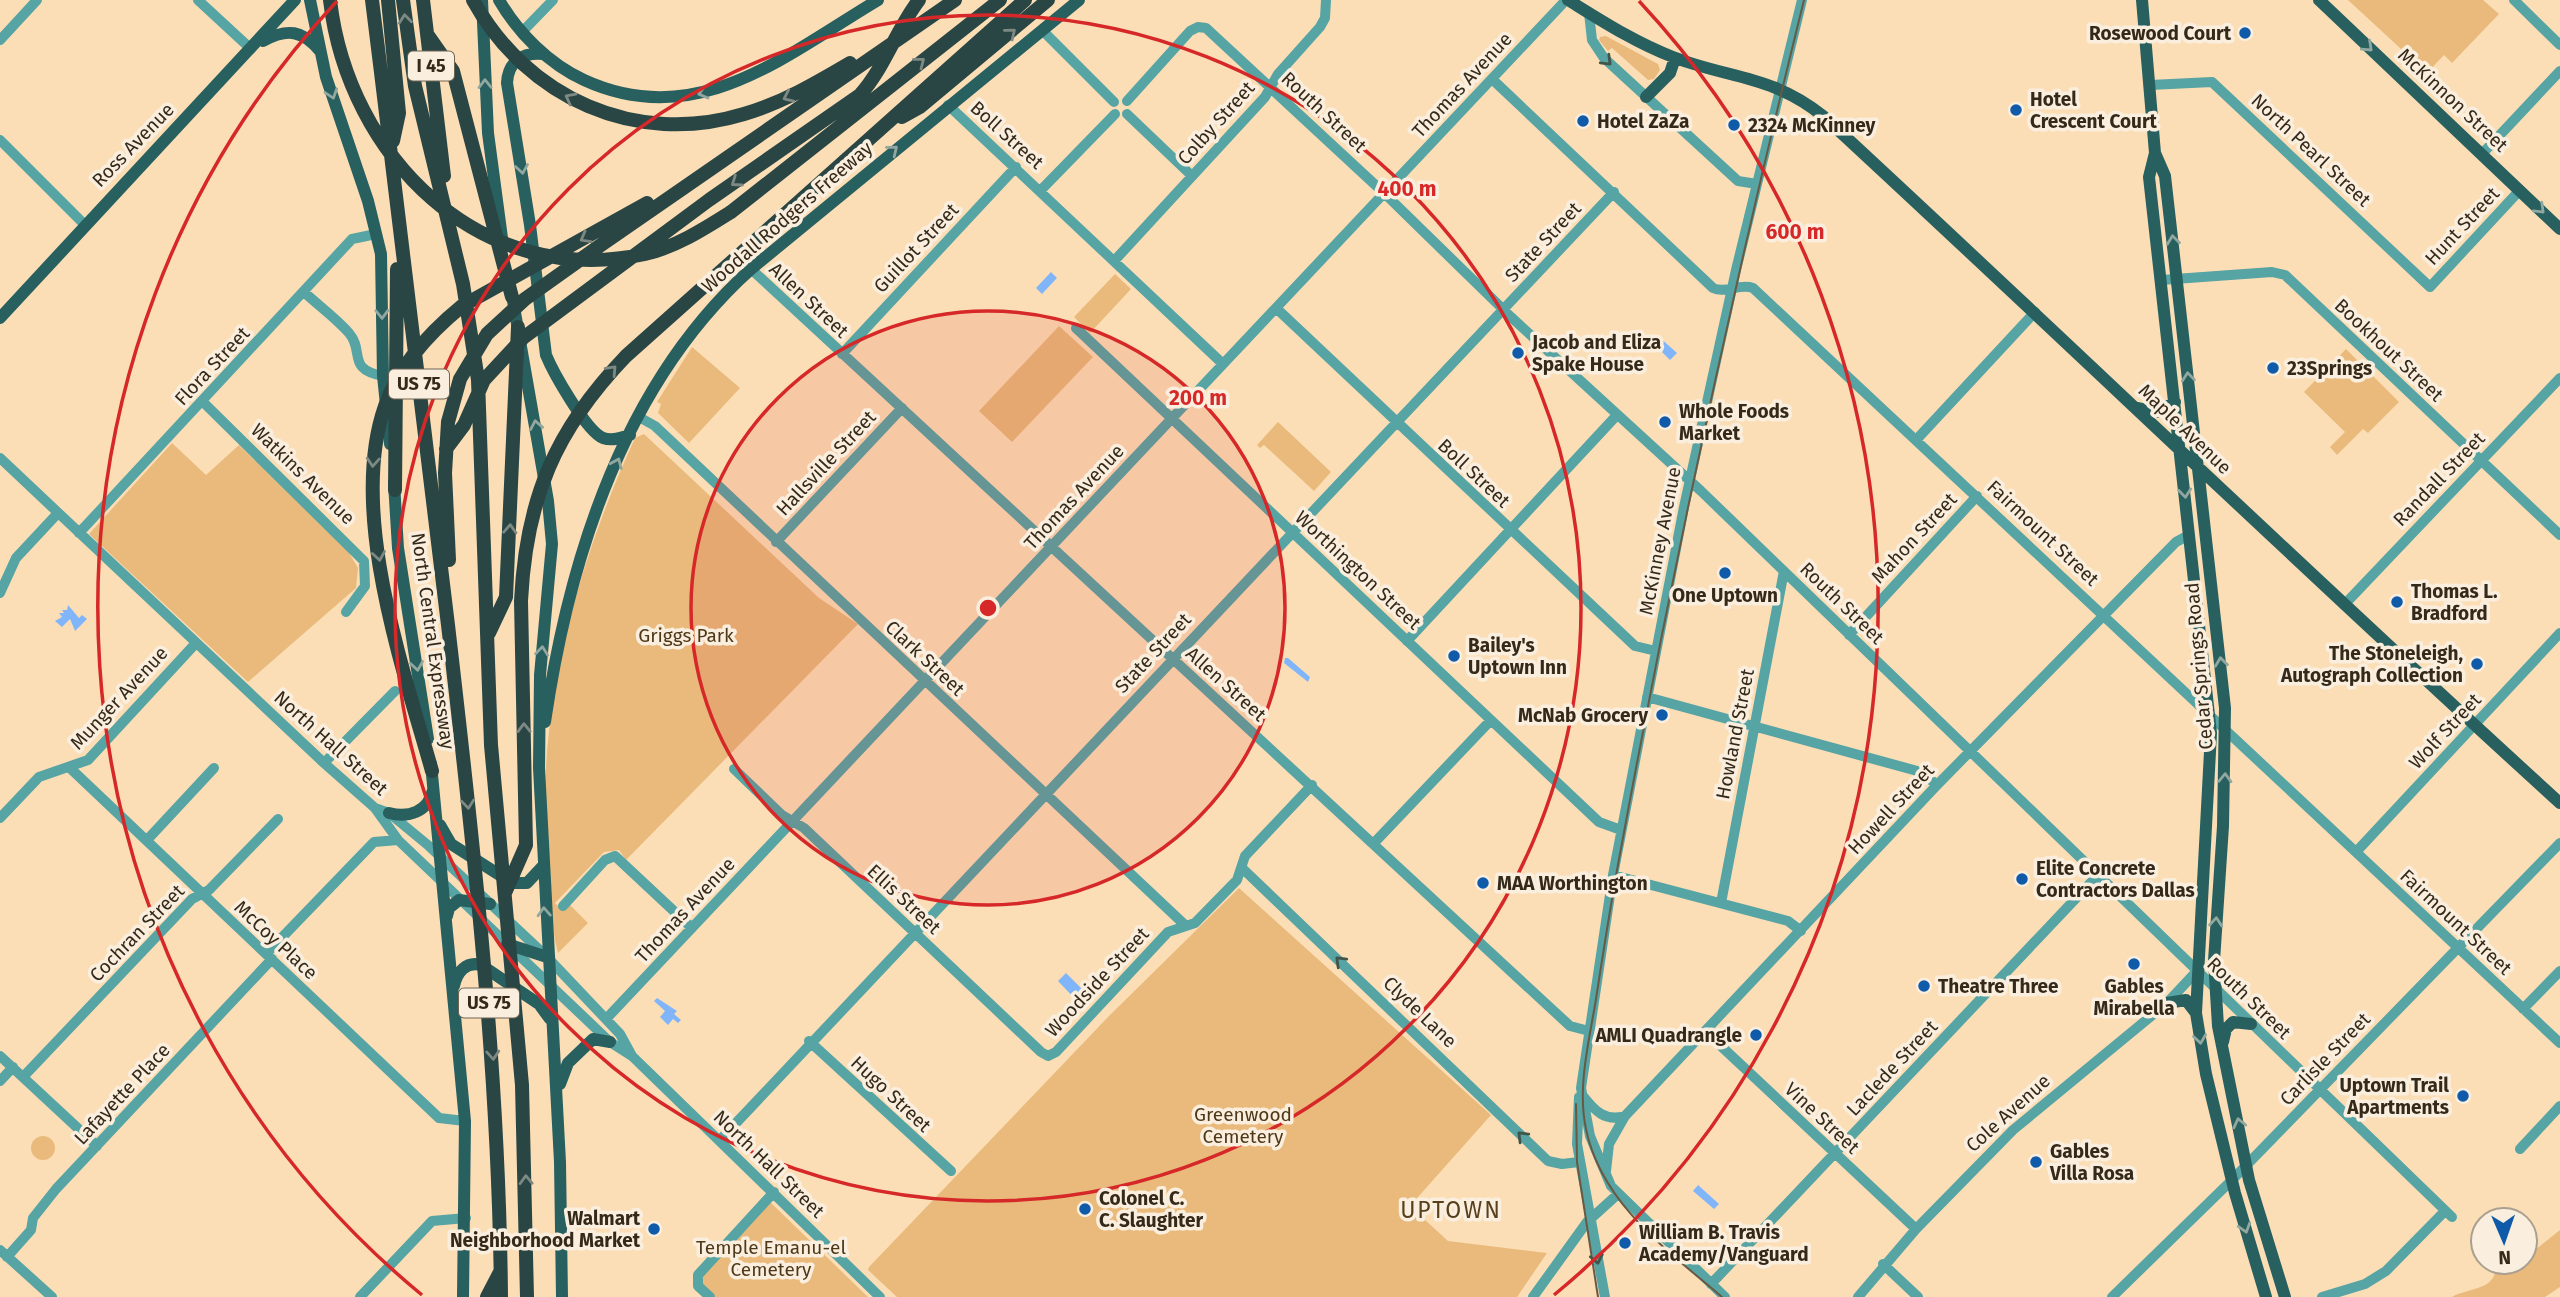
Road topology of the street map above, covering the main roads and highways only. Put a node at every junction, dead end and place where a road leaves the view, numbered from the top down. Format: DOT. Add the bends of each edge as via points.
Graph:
graph roads {
  1 [pos="295,0"];
  2 [pos="310,0"];
  3 [pos="328,0"];
  4 [pos="372,0"];
  5 [pos="388,0"];
  6 [pos="403,0"];
  7 [pos="423,0"];
  8 [pos="473,0"];
  9 [pos="482,0"];
  10 [pos="499,0"];
  11 [pos="878,0"];
  12 [pos="919,0"];
  13 [pos="954,0"];
  14 [pos="1000,0"];
  15 [pos="1025,0"];
  16 [pos="1048,0"];
  17 [pos="1567,0"];
  18 [pos="2142,0"];
  19 [pos="2319,0"];
  20 [pos="1077,1"];
  21 [pos="315,28"];
  22 [pos="427,34"];
  23 [pos="251,49"];
  24 [pos="320,52"];
  25 [pos="543,54"];
  26 [pos="1675,58"];
  27 [pos="1646,97"];
  28 [pos="875,134"];
  29 [pos="2155,153"];
  30 [pos="390,154"];
  31 [pos="689,184"];
  32 [pos="395,188"];
  33 [pos="2560,229"];
  34 [pos="455,250"];
  35 [pos="512,298"];
  36 [pos="2180,308"];
  37 [pos="2165,309"];
  38 [pos="0,317"];
  39 [pos="518,327"];
  40 [pos="2175,401"];
  41 [pos="2137,408"];
  42 [pos="630,435"];
  43 [pos="445,451"];
  44 [pos="2180,451"];
  45 [pos="2199,469"];
  46 [pos="395,491"];
  47 [pos="487,637"];
  48 [pos="460,729"];
  49 [pos="539,768"];
  50 [pos="433,779"];
  51 [pos="2560,803"];
  52 [pos="386,817"];
  53 [pos="437,818"];
  54 [pos="542,867"];
  55 [pos="505,895"];
  56 [pos="490,904"];
  57 [pos="446,920"];
  58 [pos="507,944"];
  59 [pos="539,952"];
  60 [pos="453,993"];
  61 [pos="2167,1003"];
  62 [pos="2196,1013"];
  63 [pos="552,1023"];
  64 [pos="2251,1024"];
  65 [pos="610,1042"];
  66 [pos="2222,1053"];
  67 [pos="557,1098"];
  68 [pos="501,1271"];
  69 [pos="463,1297"];
  70 [pos="487,1297"];
  71 [pos="501,1297"];
  72 [pos="527,1297"];
  73 [pos="562,1297"];
  74 [pos="2266,1297"];
  75 [pos="2285,1297"];
  1 -- 23 [label="main road, Ross Avenue"];
  2 -- 21 [label="main road, North Central Expressway"];
  3 -- 14 [label="highway, one-way" via="356,98 374,133 401,169 459,220 488,237 521,251 577,260 647,254 695,235 731,212"];
  3 -- 21 [label="main road" via="316,14"];
  4 -- 30 [label="highway, US 75"];
  5 -- 30 [label="highway" via="399,113"];
  34 -- 6 [label="highway, one-way" via="418,104"];
  7 -- 22 [label="highway, I 45"];
  13 -- 8 [label="highway, one-way" via="769,106 721,120 672,125 605,114 552,88 507,50"];
  35 -- 9 [label="main road, one-way" via="488,133"];
  10 -- 25 [label="main road"];
  11 -- 25 [label="main road, one-way" via="766,67 703,94 673,99 646,99 599,87"];
  12 -- 43 [label="highway, one-way" via="860,95 523,338 484,380 464,425"];
  13 -- 31 [label="highway"];
  15 -- 28 [label="highway"];
  28 -- 16 [label="highway, one-way" via="920,107"];
  17 -- 26 [label="main road, Maple Avenue"];
  18 -- 29 [label="main road, Cedar Springs Road"];
  19 -- 33 [label="main road, McKinnon Street, one-way"];
  42 -- 20 [label="main road, Woodall Rodgers Freeway, one-way" via="696,324 751,269"];
  21 -- 24 [label="main road, North Central Expressway"];
  22 -- 34 [label="highway, I 45"];
  22 -- 35 [label="highway" via="453,71"];
  23 -- 24 [label="main road" via="287,32 306,36"];
  23 -- 38 [label="main road, Ross Avenue"];
  24 -- 46 [label="main road, North Central Expressway, one-way" via="381,254 383,376"];
  25 -- 42 [label="main road, one-way" via="517,60 507,83 546,355 597,434 612,439"];
  26 -- 27 [label="main road" via="1670,73"];
  26 -- 41 [label="main road, Maple Avenue" via="1780,88 1823,116"];
  55 -- 28 [label="highway, one-way" via="526,845 520,601 527,537 551,459 580,407 625,356"];
  36 -- 29 [label="main road, Cedar Springs Road, one-way" via="2165,176"];
  29 -- 37 [label="main road, Cedar Springs Road" via="2150,177"];
  30 -- 32 [label="highway, North Central Expressway / US 75"];
  31 -- 43 [label="highway" via="525,299 487,334 457,387"];
  31 -- 50 [label="highway, one-way" via="462,306 435,328 399,376 385,404 375,438 372,488 382,572"];
  32 -- 46 [label="highway"];
  32 -- 48 [label="highway, North Central Expressway / US 75"];
  34 -- 47 [label="highway, US 75" via="472,327 480,402"];
  35 -- 39 [label="main road"];
  36 -- 37 [label="main road"];
  45 -- 36 [label="main road, Cedar Springs Road, one-way"];
  37 -- 40 [label="main road, Cedar Springs Road"];
  47 -- 39 [label="highway, one-way" via="506,597"];
  49 -- 39 [label="main road, one-way" via="540,675 552,544"];
  40 -- 41 [label="main road" via="2157,412"];
  40 -- 44 [label="main road, Cedar Springs Road"];
  41 -- 44 [label="main road, Maple Avenue"];
  49 -- 42 [label="main road, Woodall Rodgers Freeway, one-way" via="552,676 573,586 591,526"];
  43 -- 48 [label="highway"];
  44 -- 45 [label="main road, Maple Avenue"];
  44 -- 62 [label="main road, Cedar Springs Road, one-way" via="2210,714"];
  45 -- 51 [label="main road, Maple Avenue"];
  66 -- 45 [label="main road, Cedar Springs Road, one-way" via="2215,933 2227,730"];
  46 -- 50 [label="main road, North Central Expressway, one-way" via="398,548"];
  47 -- 55 [label="highway, US 75" via="491,754"];
  48 -- 68 [label="highway, North Central Expressway / US 75, one-way" via="493,1052"];
  49 -- 54 [label="main road"];
  50 -- 52 [label="main road" via="426,805 418,812"];
  50 -- 53 [label="main road, North Central Expressway"];
  53 -- 54 [label="main road" via="447,839 512,883 519,885"];
  53 -- 57 [label="main road, North Central Expressway"];
  59 -- 54 [label="main road, one-way"];
  72 -- 55 [label="highway, US 75, one-way" via="524,1121"];
  56 -- 57 [label="main road" via="455,900"];
  57 -- 60 [label="main road, North Central Expressway"];
  58 -- 59 [label="main road"];
  59 -- 63 [label="main road" via="550,984"];
  60 -- 63 [label="main road" via="465,967 481,965 543,1007"];
  60 -- 69 [label="main road, North Central Expressway" via="465,1121"];
  61 -- 62 [label="main road" via="2186,1000"];
  62 -- 74 [label="main road, Cedar Springs Road, one-way" via="2232,1180"];
  63 -- 67 [label="main road"];
  64 -- 66 [label="main road" via="2236,1021 2227,1026"];
  65 -- 67 [label="main road" via="593,1040 568,1063"];
  75 -- 66 [label="main road, Cedar Springs Road, one-way" via="2247,1164"];
  67 -- 73 [label="main road"];
  68 -- 70 [label="highway"];
  68 -- 71 [label="highway, North Central Expressway / US 75"];
}
